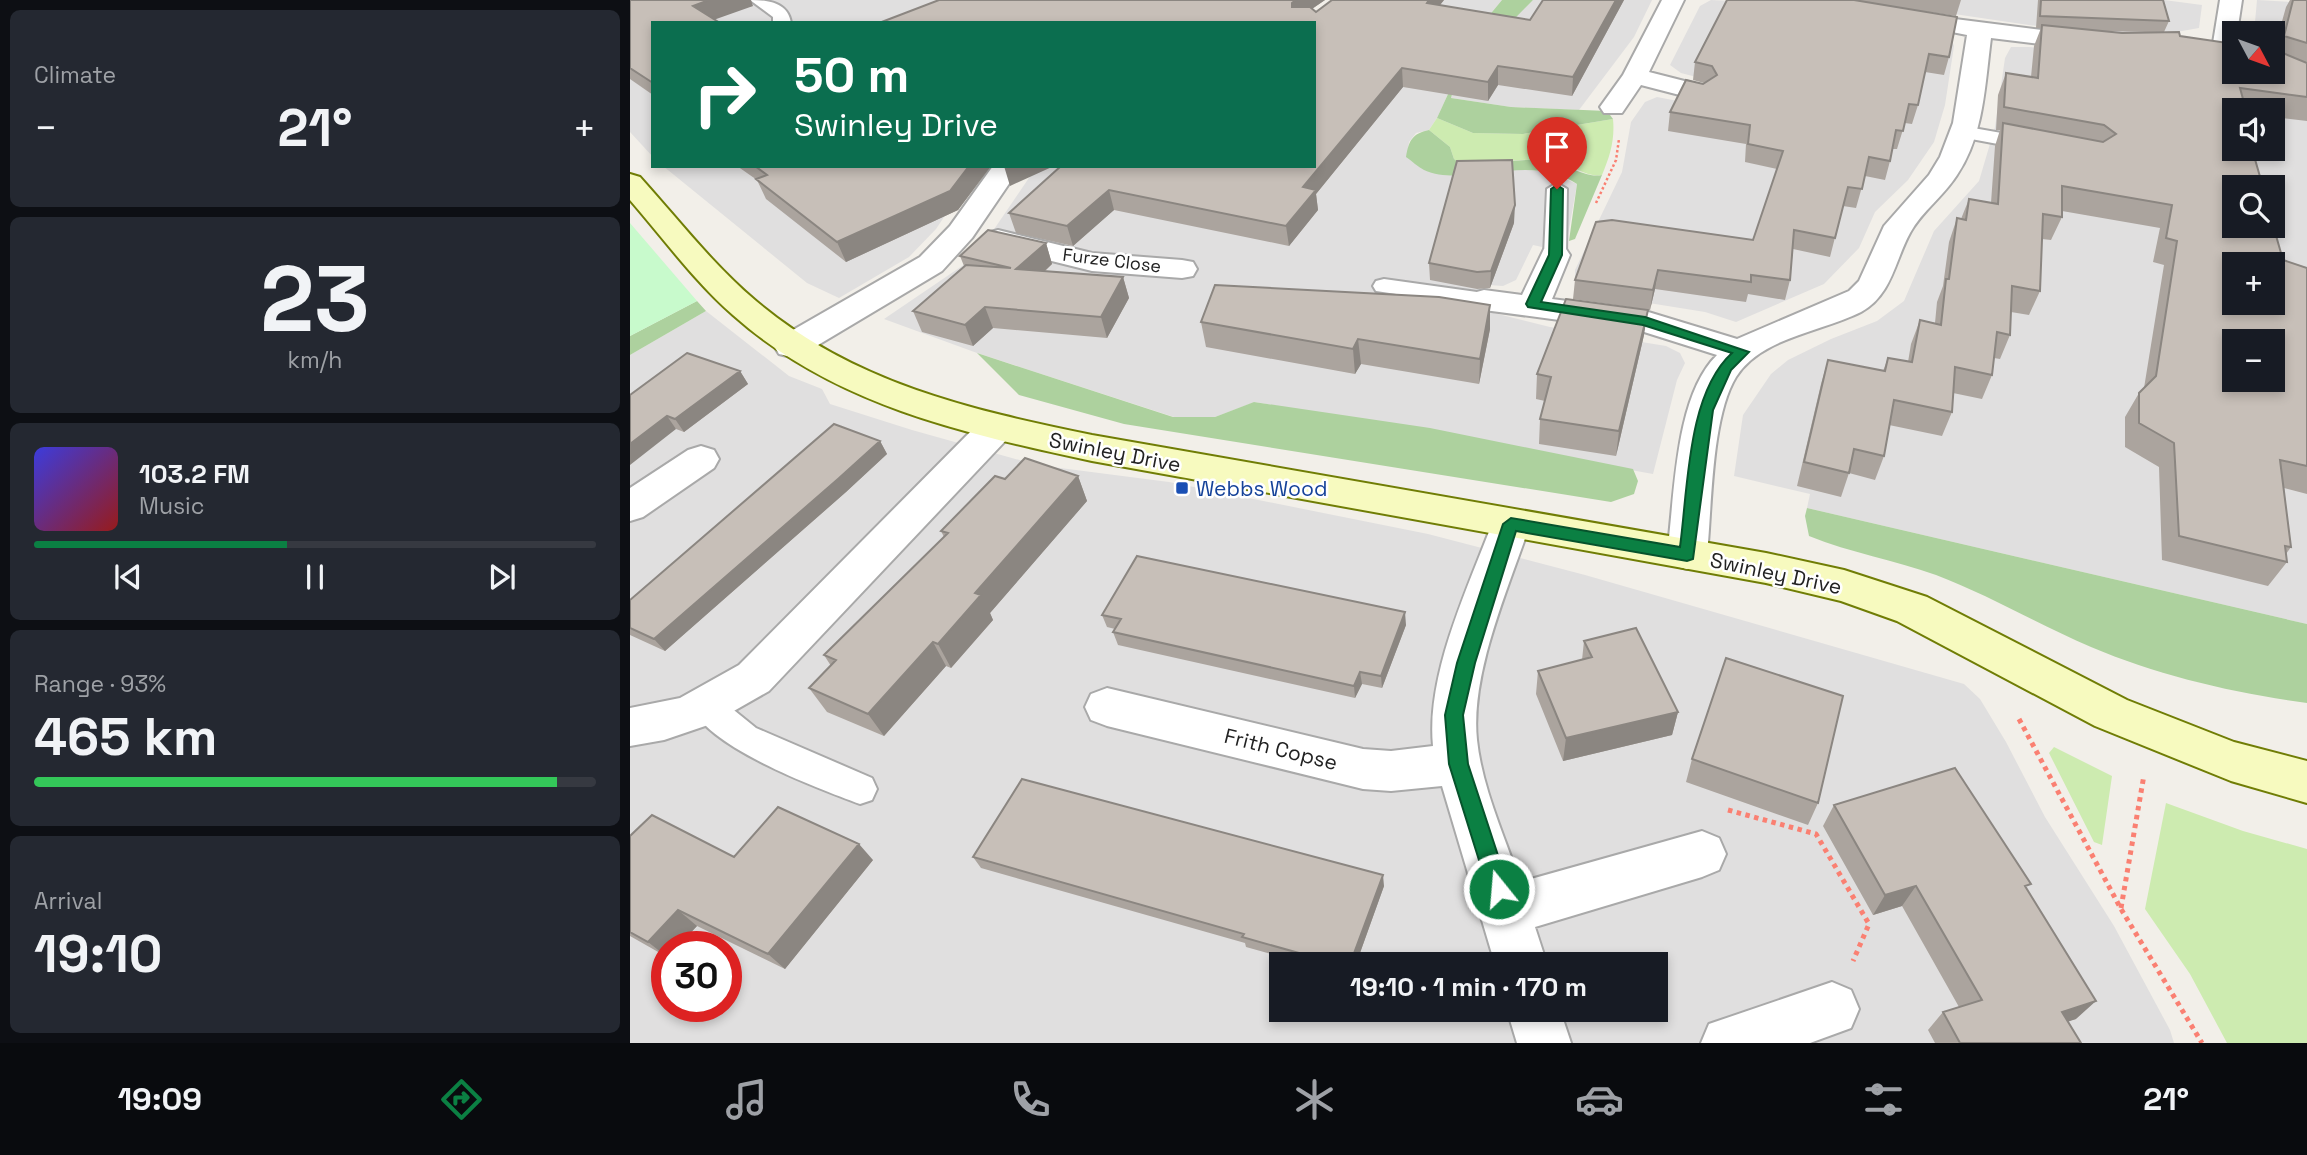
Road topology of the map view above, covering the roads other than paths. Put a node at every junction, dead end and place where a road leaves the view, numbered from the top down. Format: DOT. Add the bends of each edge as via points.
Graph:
graph roads {
  1 [pos="758,0"];
  2 [pos="1673,0"];
  3 [pos="2231,0"];
  4 [pos="782,21"];
  5 [pos="1928,22"];
  6 [pos="1980,30"];
  7 [pos="2110,45"];
  8 [pos="2221,45"];
  9 [pos="1635,76"];
  10 [pos="1699,92"];
  11 [pos="1613,107"];
  12 [pos="1962,132"];
  13 [pos="2052,149"];
  14 [pos="1006,168"];
  15 [pos="630,183"];
  16 [pos="1557,189"];
  17 [pos="961,232"];
  18 [pos="1555,255"];
  19 [pos="1182,269"];
  20 [pos="1384,286"];
  21 [pos="1485,300"];
  22 [pos="1533,304"];
  23 [pos="791,346"];
  24 [pos="1742,352"];
  25 [pos="996,428"];
  26 [pos="701,459"];
  27 [pos="630,508"];
  28 [pos="1511,524"];
  29 [pos="1687,554"];
  30 [pos="1107,707"];
  31 [pos="708,708"];
  32 [pos="630,727"];
  33 [pos="1458,764"];
  34 [pos="2307,782"];
  35 [pos="860,789"];
  36 [pos="1702,854"];
  37 [pos="1506,911"];
  38 [pos="1518,952"];
  39 [pos="1832,1009"];
  40 [pos="1538,1022"];
  41 [pos="1544,1043"];
  42 [pos="1728,1043"];
  1 -- 4 [label="lane"];
  2 -- 9 [label="street"];
  3 -- 8 [label="street"];
  5 -- 6 [label="street"];
  6 -- 7 [label="street"];
  6 -- 12 [label="street"];
  9 -- 10 [label="street"];
  9 -- 11 [label="street"];
  12 -- 13 [label="lane"];
  12 -- 24 [label="street" via="1947,171 1903,222 1864,297"];
  14 -- 17 [label="street"];
  15 -- 23 [label="street, Swinley Drive" via="743,307"];
  16 -- 18 [label="lane"];
  17 -- 19 [label="street, Furze Close" via="1092,261"];
  17 -- 23 [label="street" via="931,264"];
  18 -- 22 [label="street"];
  20 -- 21 [label="lane"];
  21 -- 22 [label="street"];
  22 -- 24 [label="street" via="1645,321"];
  23 -- 25 [label="street, Swinley Drive" via="890,398"];
  24 -- 29 [label="street" via="1725,368 1706,410"];
  25 -- 28 [label="street, Swinley Drive"];
  25 -- 31 [label="street" via="754,678"];
  26 -- 27 [label="street"];
  28 -- 29 [label="street, Swinley Drive"];
  28 -- 33 [label="street" via="1454,715"];
  29 -- 34 [label="street, Swinley Drive" via="1766,568 1889,600 2079,698 2152,730 2231,761"];
  30 -- 33 [label="street, Frith Copse" via="1363,769"];
  31 -- 32 [label="street" via="683,718"];
  31 -- 35 [label="lane" via="744,738"];
  33 -- 37 [label="street"];
  36 -- 37 [label="street"];
  37 -- 38 [label="street"];
  39 -- 42 [label="street"];
  40 -- 41 [label="street"];
}
